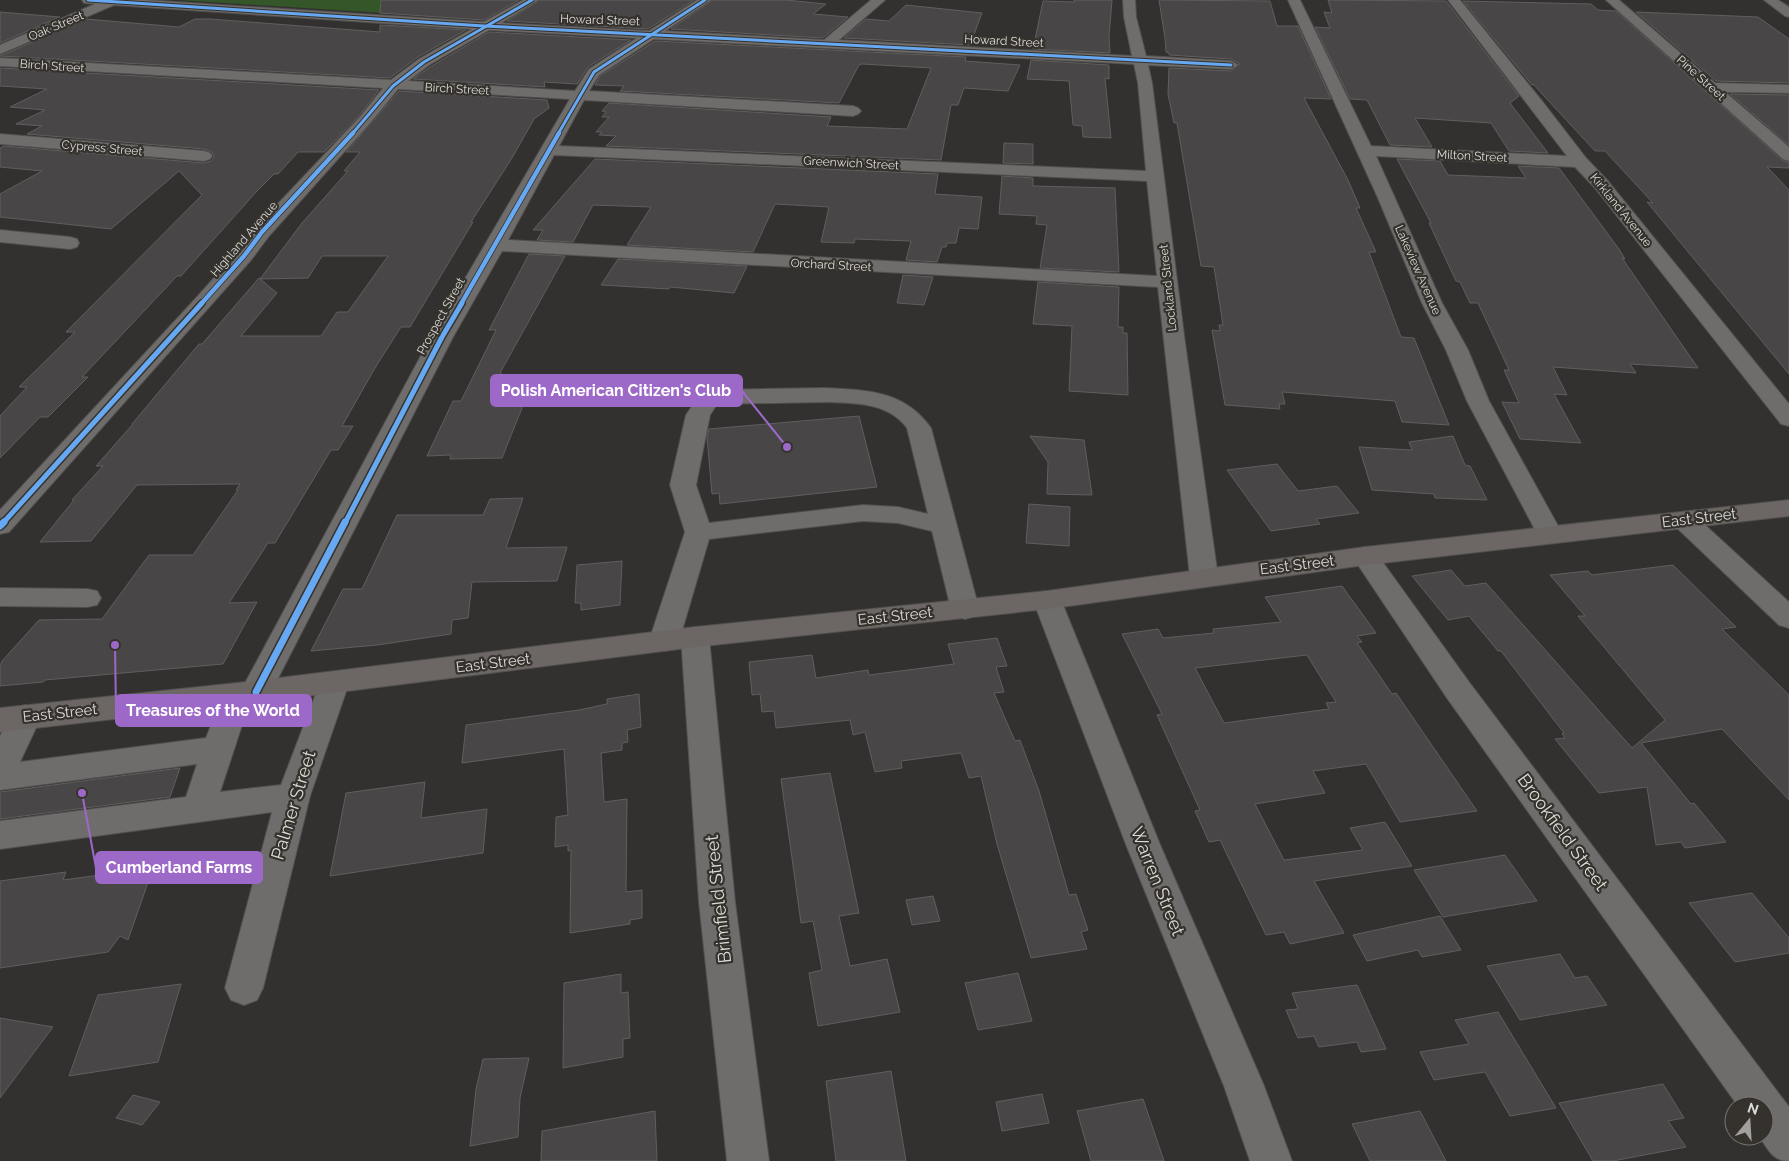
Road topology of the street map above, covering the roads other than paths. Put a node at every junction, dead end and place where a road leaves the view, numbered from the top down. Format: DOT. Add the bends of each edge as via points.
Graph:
graph roads {
  1 [pos="88,0"];
  2 [pos="247,0"];
  3 [pos="532,0"];
  4 [pos="705,0"];
  5 [pos="879,0"];
  6 [pos="1129,0"];
  7 [pos="1294,0"];
  8 [pos="1454,0"];
  9 [pos="1612,0"];
  10 [pos="1770,0"];
  11 [pos="112,2"];
  12 [pos="227,9"];
  13 [pos="1789,13"];
  14 [pos="484,26"];
  15 [pos="652,34"];
  16 [pos="828,43"];
  17 [pos="0,50"];
  18 [pos="1140,59"];
  19 [pos="0,62"];
  20 [pos="1231,64"];
  21 [pos="393,86"];
  22 [pos="1711,87"];
  23 [pos="1789,89"];
  24 [pos="579,96"];
  25 [pos="853,111"];
  26 [pos="0,139"];
  27 [pos="549,150"];
  28 [pos="1364,150"];
  29 [pos="204,156"];
  30 [pos="1789,156"];
  31 [pos="1580,162"];
  32 [pos="1154,176"];
  33 [pos="0,236"];
  34 [pos="70,243"];
  35 [pos="496,246"];
  36 [pos="1167,282"];
  37 [pos="1789,419"];
  38 [pos="1789,508"];
  39 [pos="1684,520"];
  40 [pos="0,526"];
  41 [pos="944,526"];
  42 [pos="698,532"];
  43 [pos="1550,535"];
  44 [pos="1365,556"];
  45 [pos="1204,577"];
  46 [pos="0,597"];
  47 [pos="87,598"];
  48 [pos="1047,600"];
  49 [pos="966,609"];
  50 [pos="1789,618"];
  51 [pos="679,639"];
  52 [pos="334,683"];
  53 [pos="247,693"];
  54 [pos="12,719"];
  55 [pos="218,749"];
  56 [pos="0,769"];
  57 [pos="0,777"];
  58 [pos="293,796"];
  59 [pos="198,809"];
  60 [pos="0,835"];
  61 [pos="244,988"];
  62 [pos="1756,1096"];
  63 [pos="1774,1121"];
  64 [pos="1789,1143"];
  65 [pos="748,1161"];
  66 [pos="1271,1161"];
  1 -- 11 [label="street, Howard Street"];
  2 -- 12 [label="street"];
  3 -- 14 [label="street, Highland Avenue"];
  4 -- 15 [label="street, Prospect Street"];
  5 -- 16 [label="street"];
  6 -- 18 [label="street, Lockland Street"];
  7 -- 28 [label="street, Lakeview Avenue"];
  8 -- 31 [label="street, Kirkland Avenue"];
  9 -- 22 [label="street, Pine Street"];
  10 -- 13 [label="street"];
  11 -- 12 [label="street, Howard Street"];
  11 -- 17 [label="street, Oak Street"];
  12 -- 14 [label="street, Howard Street"];
  14 -- 15 [label="street, Howard Street"];
  14 -- 21 [label="street, Highland Avenue" via="424,62"];
  15 -- 16 [label="street, Howard Street"];
  15 -- 24 [label="street, Prospect Street" via="594,72"];
  16 -- 18 [label="street, Howard Street"];
  18 -- 20 [label="street, Howard Street"];
  18 -- 32 [label="street, Lockland Street"];
  19 -- 21 [label="street, Birch Street"];
  21 -- 24 [label="street, Birch Street"];
  21 -- 40 [label="street, Highland Avenue"];
  22 -- 23 [label="street"];
  22 -- 30 [label="street, Pine Street"];
  24 -- 25 [label="street, Birch Street"];
  24 -- 27 [label="street, Prospect Street"];
  26 -- 29 [label="street, Cypress Street"];
  27 -- 32 [label="street, Greenwich Street"];
  27 -- 35 [label="street, Prospect Street"];
  28 -- 31 [label="street, Milton Street"];
  28 -- 43 [label="street, Lakeview Avenue" via="1478,401"];
  31 -- 37 [label="street, Kirkland Avenue"];
  32 -- 36 [label="street, Lockland Street"];
  33 -- 34 [label="street"];
  35 -- 36 [label="street, Orchard Street"];
  35 -- 53 [label="street, Prospect Street" via="442,337"];
  36 -- 45 [label="street, Lockland Street"];
  38 -- 39 [label="main road, East Street"];
  39 -- 43 [label="main road, East Street"];
  39 -- 50 [label="street"];
  41 -- 42 [label="street" via="898,515 863,513"];
  41 -- 42 [label="street" via="919,428 910,416 891,404 863,397 824,395 710,397 698,415 683,485 685,497 697,520"];
  41 -- 49 [label="street"];
  42 -- 51 [label="street"];
  43 -- 44 [label="main road, East Street"];
  44 -- 45 [label="main road, East Street"];
  44 -- 62 [label="street, Brookfield Street" via="1458,690"];
  45 -- 48 [label="main road, East Street"];
  46 -- 47 [label="street"];
  48 -- 49 [label="main road, East Street"];
  48 -- 66 [label="street, Warren Street" via="1144,847 1244,1086"];
  49 -- 51 [label="main road, East Street"];
  51 -- 52 [label="main road, East Street"];
  51 -- 65 [label="street, Brimfield Street" via="718,902"];
  52 -- 53 [label="main road, East Street"];
  52 -- 58 [label="street, Palmer Street"];
  53 -- 54 [label="main road, East Street"];
  53 -- 55 [label="street, Prospect Street"];
  54 -- 56 [label="street"];
  55 -- 57 [label="street"];
  55 -- 59 [label="street, Prospect Street"];
  58 -- 59 [label="street"];
  58 -- 61 [label="street, Palmer Street"];
  59 -- 60 [label="street"];
  63 -- 64 [label="street, Brookfield Street"];
}
